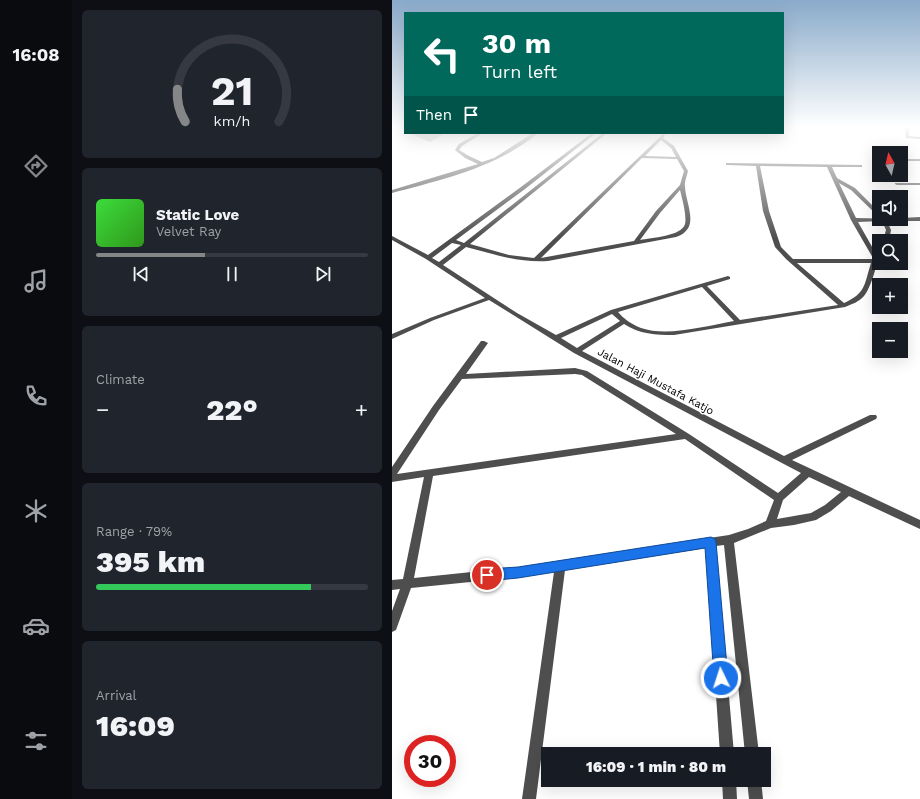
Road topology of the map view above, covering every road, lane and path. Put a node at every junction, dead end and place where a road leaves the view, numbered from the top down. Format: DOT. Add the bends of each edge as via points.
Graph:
graph roads {
  1 [pos="482,164"];
  2 [pos="553,164"];
  3 [pos="566,164"];
  4 [pos="633,164"];
  5 [pos="682,164"];
  6 [pos="737,164"];
  7 [pos="758,165"];
  8 [pos="829,166"];
  9 [pos="860,166"];
  10 [pos="835,179"];
  11 [pos="897,184"];
  12 [pos="920,184"];
  13 [pos="682,185"];
  14 [pos="392,192"];
  15 [pos="872,208"];
  16 [pos="872,219"];
  17 [pos="908,219"];
  18 [pos="920,219"];
  19 [pos="854,220"];
  20 [pos="392,238"];
  21 [pos="452,241"];
  22 [pos="636,242"];
  23 [pos="465,245"];
  24 [pos="872,255"];
  25 [pos="428,258"];
  26 [pos="872,259"];
  27 [pos="534,260"];
  28 [pos="792,261"];
  29 [pos="439,265"];
  30 [pos="872,266"];
  31 [pos="728,278"];
  32 [pos="703,285"];
  33 [pos="490,298"];
  34 [pos="843,306"];
  35 [pos="613,311"];
  36 [pos="623,322"];
  37 [pos="740,323"];
  38 [pos="392,337"];
  39 [pos="556,338"];
  40 [pos="484,343"];
  41 [pos="577,351"];
  42 [pos="460,377"];
  43 [pos="873,416"];
  44 [pos="686,436"];
  45 [pos="784,460"];
  46 [pos="429,473"];
  47 [pos="808,473"];
  48 [pos="392,474"];
  49 [pos="392,478"];
  50 [pos="848,492"];
  51 [pos="779,498"];
  52 [pos="770,524"];
  53 [pos="920,525"];
  54 [pos="729,540"];
  55 [pos="711,542"];
  56 [pos="560,565"];
  57 [pos="408,582"];
  58 [pos="392,584"];
  59 [pos="392,626"];
  60 [pos="726,747"];
  61 [pos="751,747"];
  62 [pos="729,787"];
  63 [pos="755,787"];
  64 [pos="529,799"];
  65 [pos="730,799"];
  66 [pos="756,799"];
  1 -- 14 [label="street"];
  2 -- 21 [label="street"];
  3 -- 23 [label="street"];
  4 -- 27 [label="street"];
  5 -- 13 [label="street" via="686,171"];
  6 -- 7 [label="street"];
  7 -- 8 [label="street"];
  7 -- 28 [label="street" via="766,211 776,240 782,252"];
  8 -- 9 [label="street"];
  8 -- 10 [label="street"];
  10 -- 15 [label="street" via="853,189"];
  10 -- 19 [label="street"];
  11 -- 12 [label="street"];
  13 -- 22 [label="street"];
  13 -- 22 [label="street" via="687,215 686,228 676,235"];
  16 -- 19 [label="street"];
  17 -- 18 [label="street"];
  19 -- 24 [label="street"];
  20 -- 25 [label="street, Jalan Haji Mustafa Katjo"];
  21 -- 23 [label="street"];
  21 -- 25 [label="street"];
  22 -- 27 [label="street"];
  23 -- 27 [label="street" via="509,257"];
  23 -- 29 [label="street"];
  25 -- 29 [label="street, Jalan Haji Mustafa Katjo"];
  26 -- 28 [label="street"];
  28 -- 34 [label="street"];
  29 -- 33 [label="street, Jalan Haji Mustafa Katjo"];
  30 -- 34 [label="street" via="863,294"];
  31 -- 32 [label="street"];
  32 -- 35 [label="street"];
  32 -- 37 [label="street"];
  33 -- 38 [label="street"];
  33 -- 39 [label="street, Jalan Haji Mustafa Katjo"];
  34 -- 37 [label="street"];
  35 -- 36 [label="street"];
  35 -- 39 [label="street"];
  36 -- 37 [label="street" via="632,327 659,333"];
  36 -- 41 [label="street"];
  39 -- 41 [label="street, Jalan Haji Mustafa Katjo"];
  40 -- 42 [label="street"];
  41 -- 45 [label="street, Jalan Haji Mustafa Katjo"];
  42 -- 44 [label="street" via="579,371"];
  42 -- 48 [label="street"];
  43 -- 45 [label="street"];
  44 -- 46 [label="street"];
  44 -- 51 [label="street"];
  45 -- 47 [label="street, Jalan Haji Mustafa Katjo"];
  46 -- 49 [label="street"];
  46 -- 57 [label="street"];
  47 -- 50 [label="street, Jalan Haji Mustafa Katjo"];
  47 -- 51 [label="street"];
  50 -- 52 [label="street" via="813,517"];
  50 -- 53 [label="street, Jalan Haji Mustafa Katjo"];
  51 -- 52 [label="street"];
  52 -- 54 [label="street"];
  54 -- 55 [label="street"];
  54 -- 61 [label="street"];
  55 -- 56 [label="street"];
  55 -- 60 [label="street"];
  56 -- 57 [label="street" via="518,572"];
  56 -- 64 [label="street"];
  57 -- 58 [label="street"];
  57 -- 59 [label="street"];
  62 -- 65 [label="street"];
  63 -- 66 [label="street"];
}
